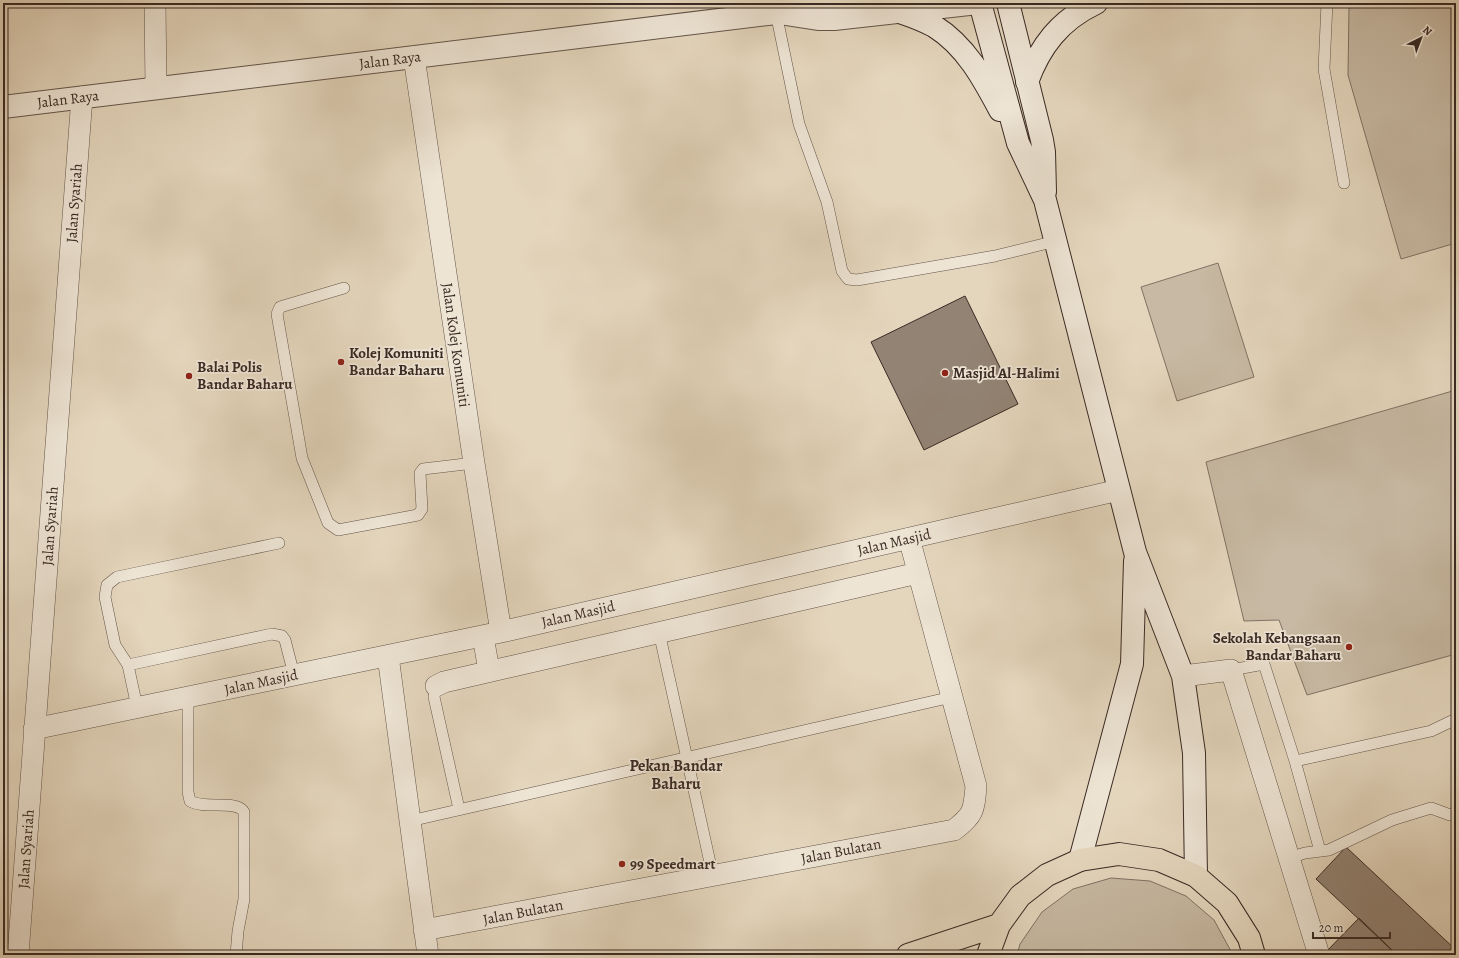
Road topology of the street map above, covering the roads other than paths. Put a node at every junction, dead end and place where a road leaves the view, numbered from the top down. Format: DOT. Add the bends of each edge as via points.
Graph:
graph roads {
  1 [pos="155,3"];
  2 [pos="804,3"];
  3 [pos="979,3"];
  4 [pos="1008,3"];
  5 [pos="1096,3"];
  6 [pos="1327,3"];
  7 [pos="900,12"];
  8 [pos="776,13"];
  9 [pos="414,57"];
  10 [pos="1027,82"];
  11 [pos="156,88"];
  12 [pos="82,97"];
  13 [pos="3,106"];
  14 [pos="1018,143"];
  15 [pos="1344,183"];
  16 [pos="1045,200"];
  17 [pos="1056,241"];
  18 [pos="344,288"];
  19 [pos="474,463"];
  20 [pos="1119,490"];
  21 [pos="909,538"];
  22 [pos="279,543"];
  23 [pos="1135,552"];
  24 [pos="918,573"];
  25 [pos="659,632"];
  26 [pos="492,634"];
  27 [pos="388,656"];
  28 [pos="128,665"];
  29 [pos="1231,670"];
  30 [pos="489,671"];
  31 [pos="294,675"];
  32 [pos="1183,676"];
  33 [pos="436,686"];
  34 [pos="188,697"];
  35 [pos="952,697"];
  36 [pos="137,708"];
  37 [pos="1456,719"];
  38 [pos="34,729"];
  39 [pos="687,757"];
  40 [pos="1295,761"];
  41 [pos="459,809"];
  42 [pos="1456,813"];
  43 [pos="410,821"];
  44 [pos="1320,851"];
  45 [pos="1289,858"];
  46 [pos="1080,860"];
  47 [pos="713,876"];
  48 [pos="1196,876"];
  49 [pos="999,925"];
  50 [pos="424,930"];
  51 [pos="18,955"];
  52 [pos="236,955"];
  53 [pos="428,955"];
  54 [pos="908,955"];
  55 [pos="988,955"];
  56 [pos="1254,955"];
  57 [pos="1319,955"];
  1 -- 11 [label="street"];
  2 -- 8 [label="main road, Jalan Raya"];
  3 -- 7 [label="main road, Jalan Raya"];
  3 -- 14 [label="main road"];
  4 -- 10 [label="main road"];
  5 -- 10 [label="main road" via="1070,18 1050,38 1041,50"];
  6 -- 15 [label="lane" via="1324,69"];
  7 -- 8 [label="main road, Jalan Raya" via="834,19"];
  7 -- 14 [label="main road" via="920,19 946,34 964,53 979,71"];
  8 -- 9 [label="main road, Jalan Raya"];
  8 -- 17 [label="lane" via="798,124 827,202 842,270 848,279 857,280 995,256"];
  9 -- 11 [label="main road, Jalan Raya"];
  9 -- 19 [label="street, Jalan Kolej Komuniti"];
  10 -- 16 [label="main road" via="1044,152"];
  11 -- 12 [label="main road, Jalan Raya"];
  12 -- 13 [label="main road, Jalan Raya"];
  12 -- 38 [label="street, Jalan Syariah"];
  14 -- 16 [label="main road"];
  16 -- 17 [label="main road"];
  17 -- 20 [label="main road"];
  18 -- 19 [label="lane" via="280,306 277,314 302,458 328,523 338,530 418,515 422,509 420,473 423,469"];
  19 -- 26 [label="street, Jalan Kolej Komuniti"];
  20 -- 21 [label="street, Jalan Masjid"];
  20 -- 23 [label="main road"];
  21 -- 24 [label="street, Jalan Bulatan"];
  21 -- 26 [label="street, Jalan Masjid"];
  22 -- 28 [label="lane" via="112,580 107,585 105,597 115,645"];
  23 -- 32 [label="main road"];
  23 -- 46 [label="main road" via="1132,664"];
  24 -- 25 [label="street"];
  24 -- 35 [label="street, Jalan Bulatan"];
  25 -- 30 [label="street"];
  25 -- 39 [label="lane"];
  26 -- 27 [label="street, Jalan Masjid"];
  26 -- 30 [label="street, Jalan Kolej Komuniti"];
  27 -- 31 [label="street, Jalan Masjid"];
  27 -- 43 [label="street"];
  28 -- 31 [label="lane" via="277,634 282,636 287,645"];
  28 -- 36 [label="lane"];
  29 -- 32 [label="street"];
  29 -- 40 [label="lane" via="1264,664"];
  29 -- 45 [label="street"];
  30 -- 33 [label="street"];
  31 -- 34 [label="street, Jalan Masjid"];
  32 -- 48 [label="main road" via="1194,753"];
  33 -- 41 [label="lane" via="434,696"];
  34 -- 36 [label="street, Jalan Masjid"];
  34 -- 52 [label="lane" via="190,801 199,805 236,806 244,812 244,899"];
  35 -- 39 [label="lane"];
  35 -- 47 [label="street, Jalan Bulatan" via="976,786 975,805 968,819 954,830"];
  36 -- 38 [label="street, Jalan Masjid"];
  37 -- 40 [label="lane" via="1431,731"];
  38 -- 51 [label="street, Jalan Syariah"];
  39 -- 41 [label="lane"];
  39 -- 47 [label="lane"];
  40 -- 44 [label="lane"];
  41 -- 43 [label="lane"];
  42 -- 44 [label="lane" via="1450,815 1430,808 1392,820 1329,850"];
  43 -- 50 [label="street"];
  44 -- 45 [label="lane"];
  45 -- 57 [label="street"];
  46 -- 48 [label="main road" via="1119,854 1159,860"];
  46 -- 49 [label="main road" via="1047,875 1020,896"];
  47 -- 50 [label="street, Jalan Bulatan"];
  48 -- 56 [label="main road" via="1227,903 1249,938"];
  49 -- 54 [label="main road"];
  49 -- 55 [label="main road"];
  50 -- 53 [label="street"];
}
